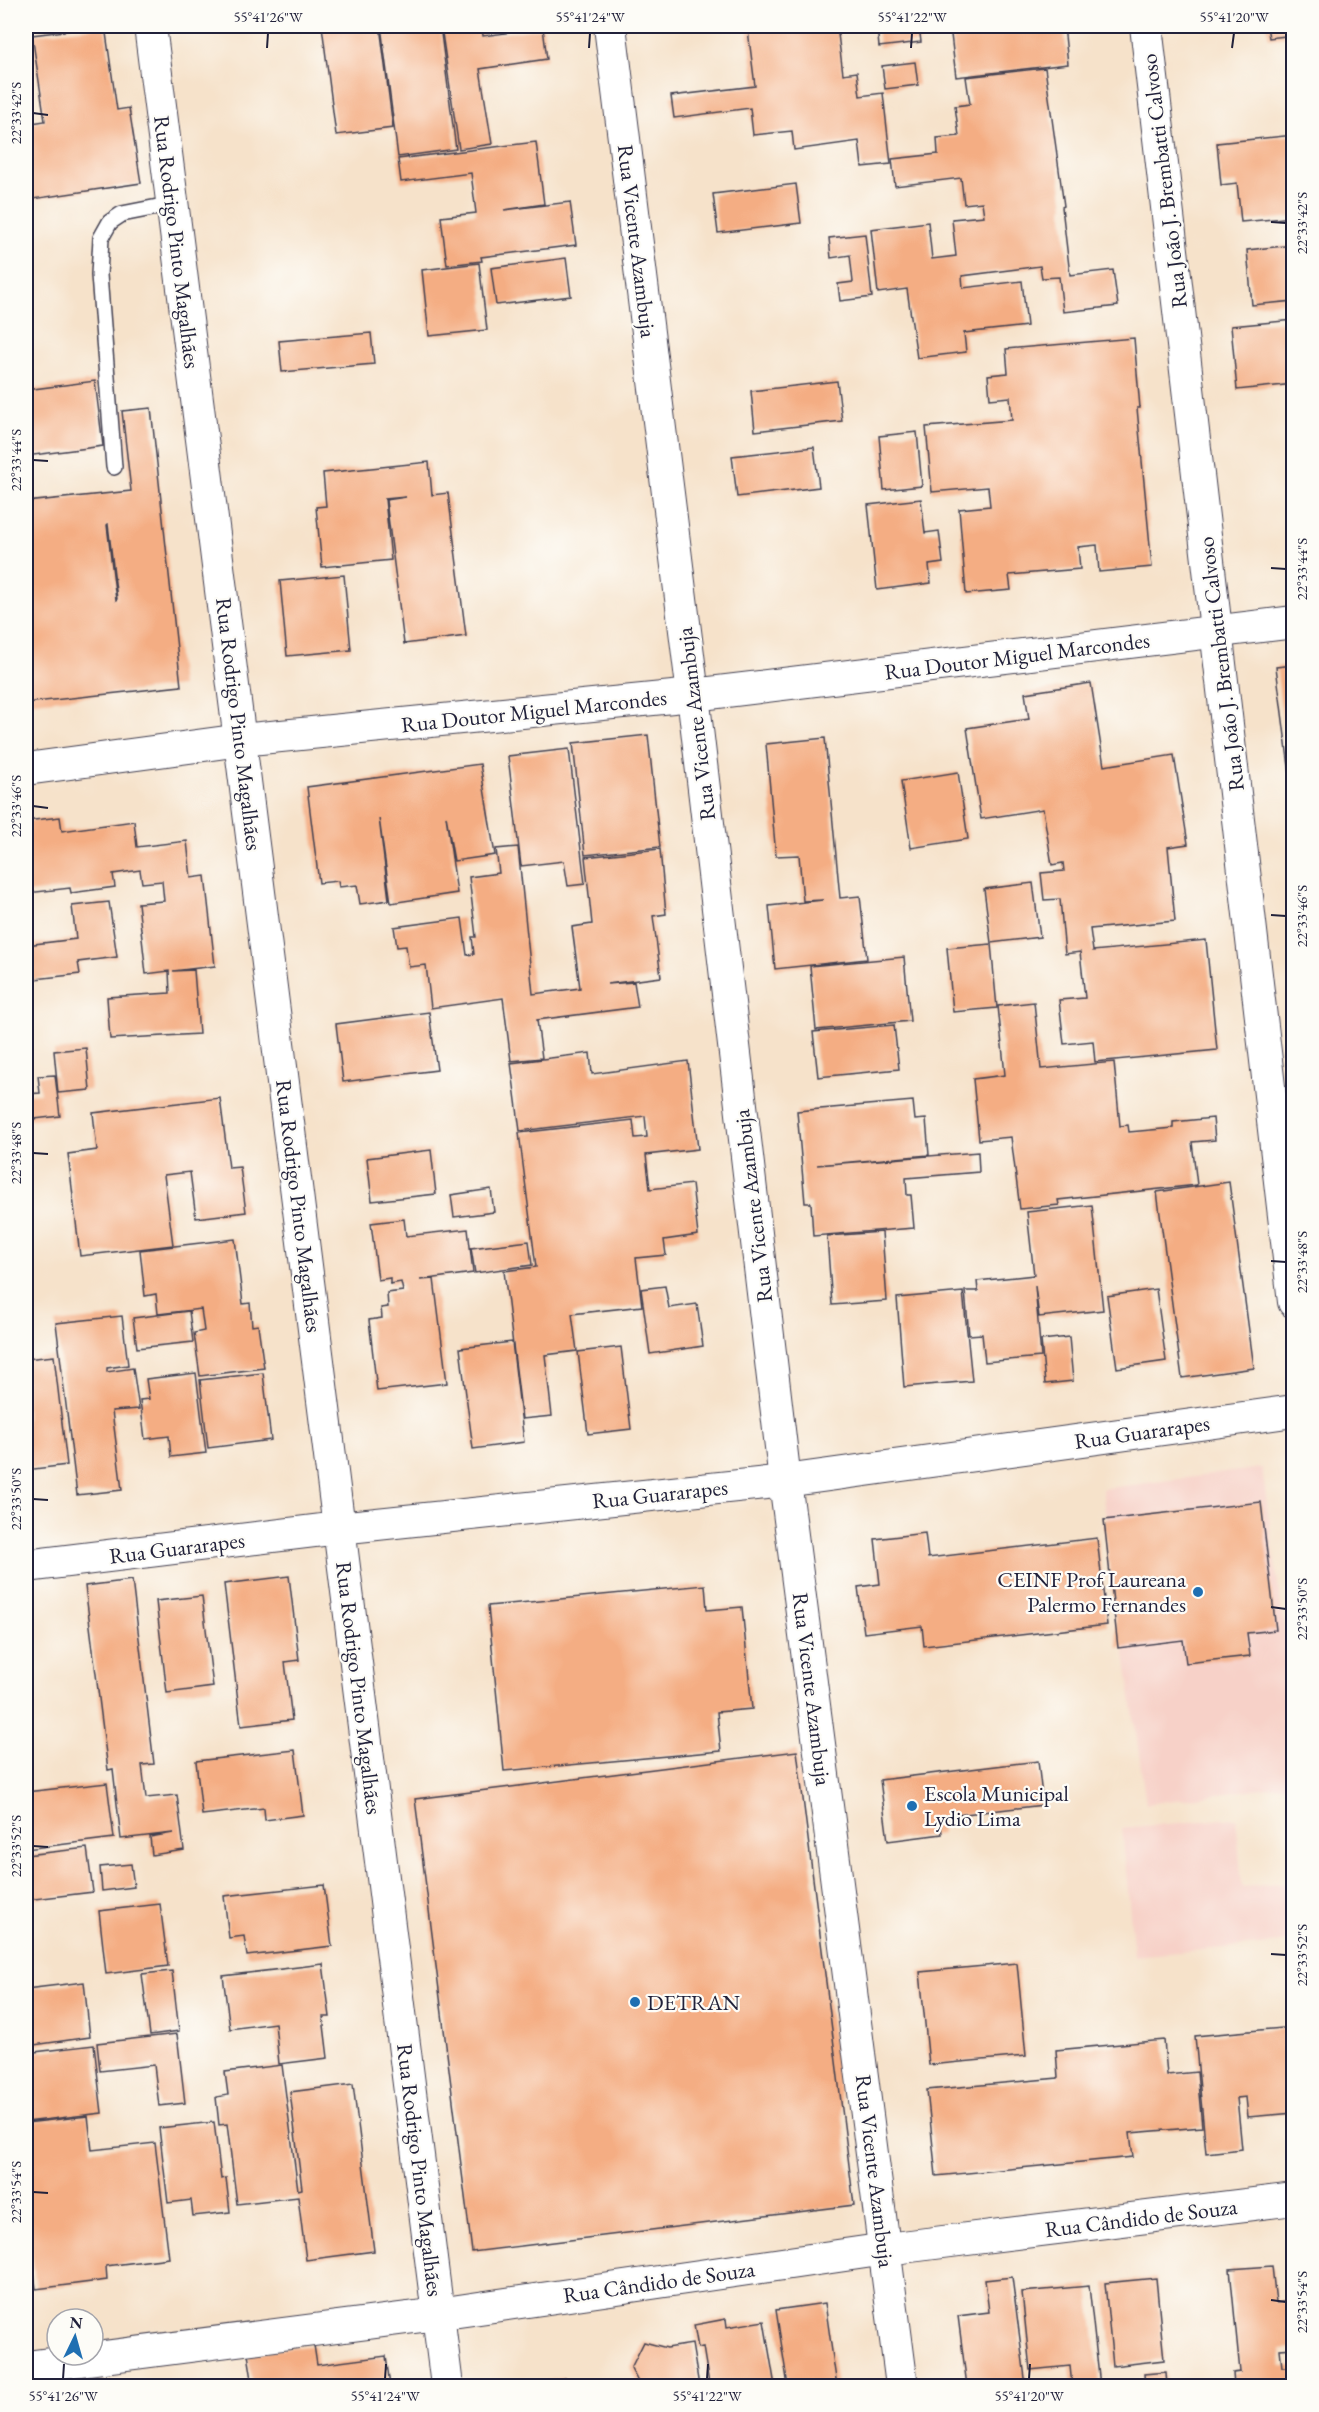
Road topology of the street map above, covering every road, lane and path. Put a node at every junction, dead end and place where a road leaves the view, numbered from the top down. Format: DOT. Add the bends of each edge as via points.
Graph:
graph roads {
  1 [pos="150,26"];
  2 [pos="610,26"];
  3 [pos="1146,26"];
  4 [pos="173,204"];
  5 [pos="114,467"];
  6 [pos="1293,622"];
  7 [pos="1218,632"];
  8 [pos="693,695"];
  9 [pos="241,740"];
  10 [pos="26,769"];
  11 [pos="1293,1302"];
  12 [pos="1293,1411"];
  13 [pos="785,1481"];
  14 [pos="339,1528"];
  15 [pos="26,1566"];
  16 [pos="1293,2199"];
  17 [pos="886,2249"];
  18 [pos="438,2314"];
  19 [pos="26,2367"];
  20 [pos="447,2386"];
  21 [pos="902,2386"];
  1 -- 4 [label="street, Rua Rodrigo Pinto Magalhães"];
  2 -- 8 [label="street, Rua Vicente Azambuja"];
  3 -- 7 [label="street, Rua João J. Brembatti Calvoso"];
  4 -- 5 [label="lane" via="122,214 110,222 101,238 99,275"];
  4 -- 9 [label="street, Rua Rodrigo Pinto Magalhães"];
  6 -- 7 [label="street, Rua Doutor Miguel Marcondes"];
  7 -- 8 [label="street, Rua Doutor Miguel Marcondes"];
  7 -- 11 [label="street, Rua João J. Brembatti Calvoso"];
  8 -- 9 [label="street, Rua Doutor Miguel Marcondes"];
  8 -- 13 [label="street, Rua Vicente Azambuja"];
  9 -- 10 [label="street, Rua Doutor Miguel Marcondes"];
  9 -- 14 [label="street, Rua Rodrigo Pinto Magalhães"];
  12 -- 13 [label="street, Rua Guararapes"];
  13 -- 14 [label="street, Rua Guararapes"];
  13 -- 17 [label="street, Rua Vicente Azambuja"];
  14 -- 15 [label="street, Rua Guararapes"];
  14 -- 18 [label="street, Rua Rodrigo Pinto Magalhães"];
  16 -- 17 [label="street, Rua Cândido de Souza"];
  17 -- 18 [label="street, Rua Cândido de Souza"];
  17 -- 21 [label="street, Rua Vicente Azambuja"];
  18 -- 19 [label="street, Rua Cândido de Souza"];
  18 -- 20 [label="street, Rua Rodrigo Pinto Magalhães"];
}
